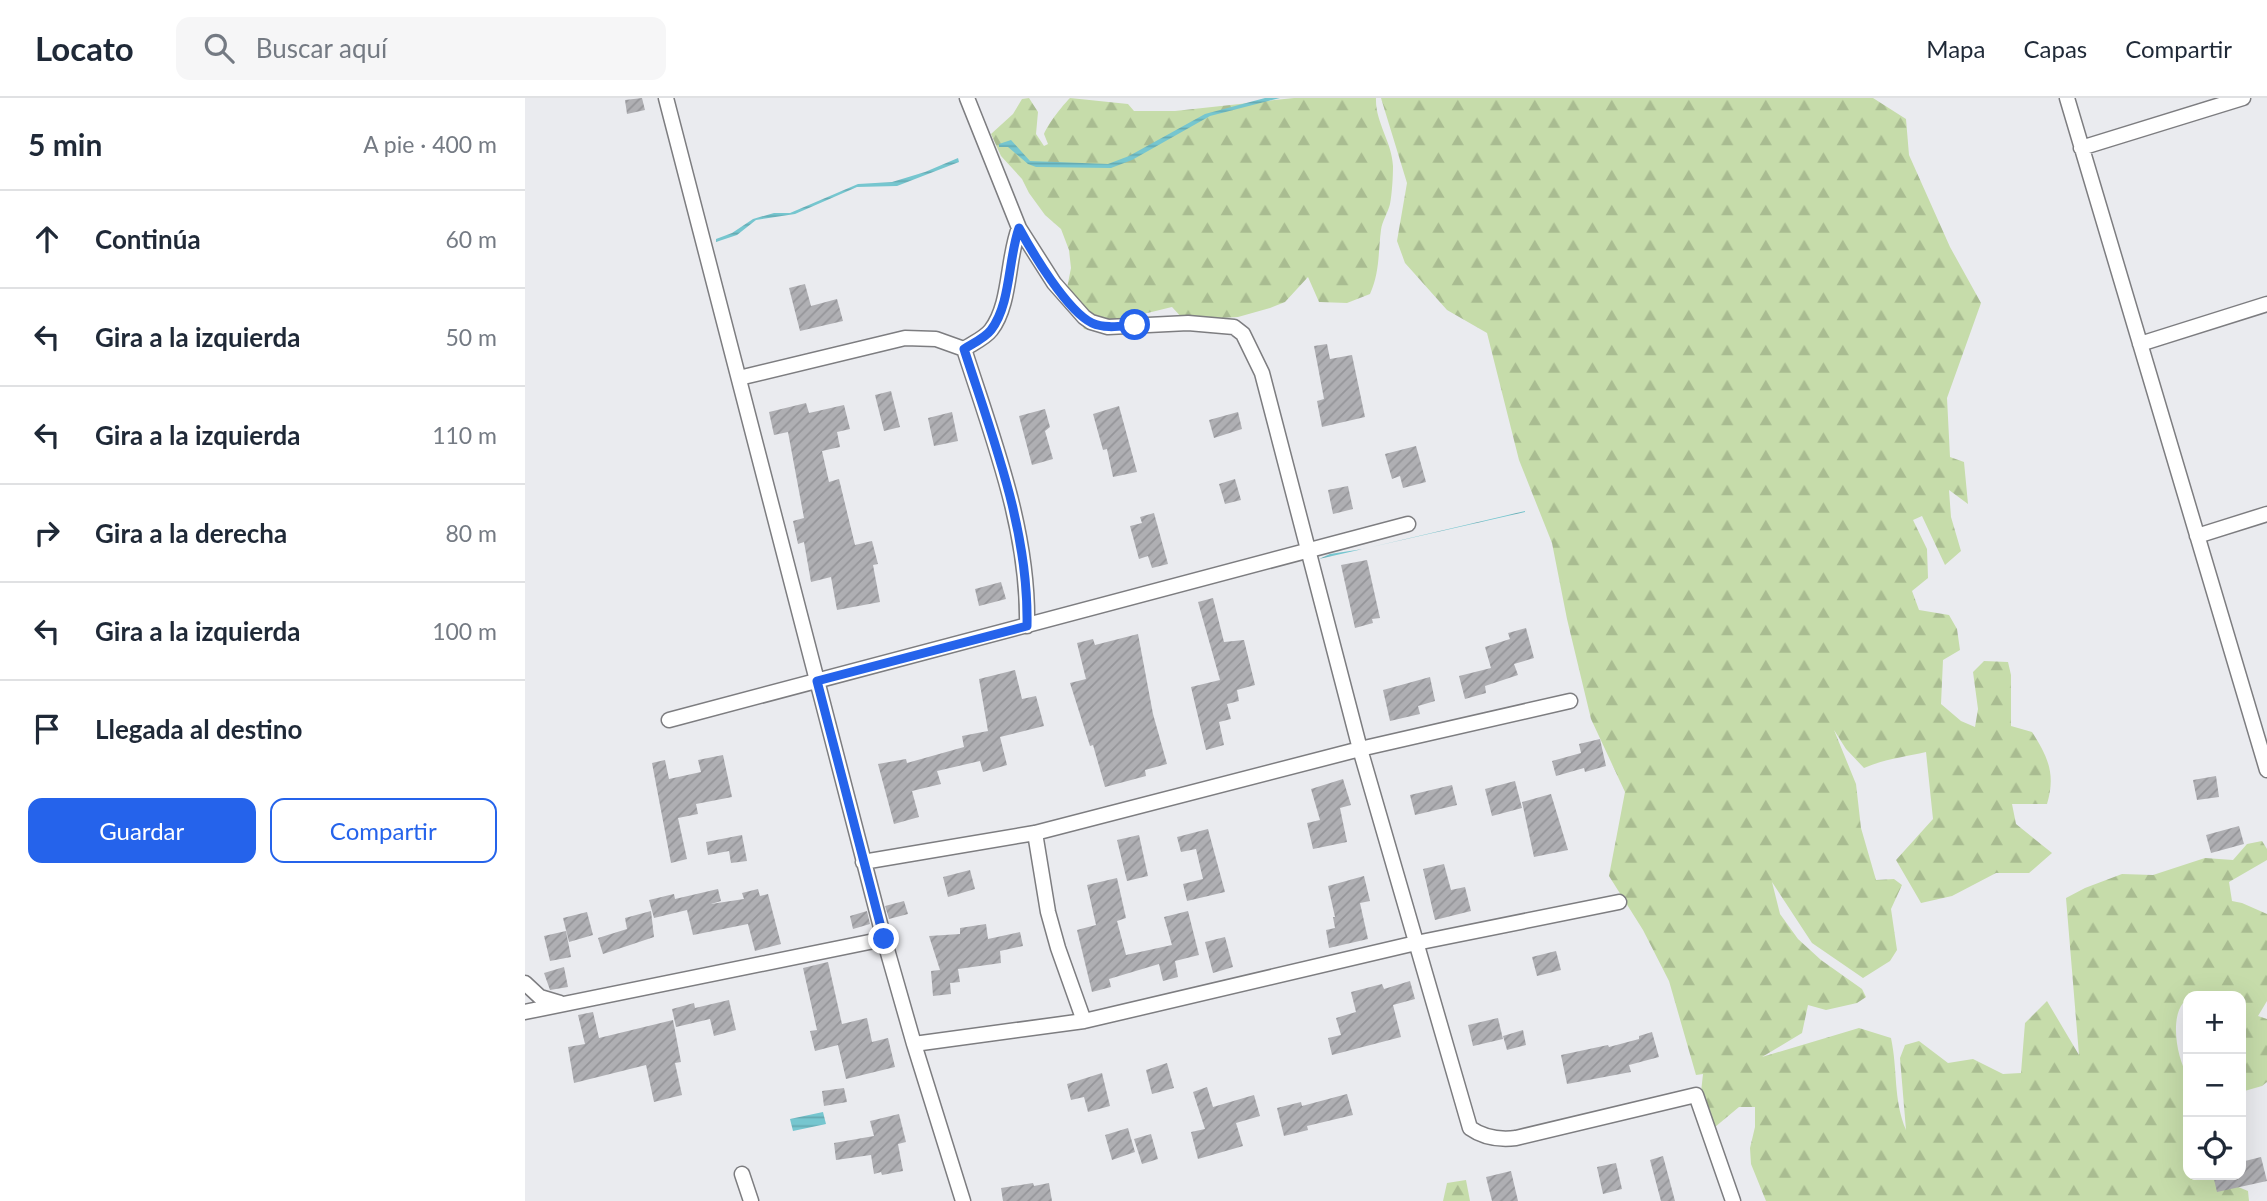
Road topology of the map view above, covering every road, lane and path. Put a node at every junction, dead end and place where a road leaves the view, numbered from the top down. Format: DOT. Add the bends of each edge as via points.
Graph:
graph roads {
  1 [pos="666,98"];
  2 [pos="967,98"];
  3 [pos="2067,98"];
  4 [pos="2243,98"];
  5 [pos="2081,148"];
  6 [pos="1019,228"];
  7 [pos="2267,304"];
  8 [pos="2140,344"];
  9 [pos="964,349"];
  10 [pos="739,378"];
  11 [pos="2267,514"];
  12 [pos="1408,524"];
  13 [pos="2197,536"];
  14 [pos="1310,550"];
  15 [pos="1027,626"];
  16 [pos="817,681"];
  17 [pos="1570,701"];
  18 [pos="669,720"];
  19 [pos="1360,748"];
  20 [pos="2267,770"];
  21 [pos="1035,833"];
  22 [pos="863,862"];
  23 [pos="1619,902"];
  24 [pos="884,939"];
  25 [pos="1416,943"];
  26 [pos="525,983"];
  27 [pos="560,1003"];
  28 [pos="525,1012"];
  29 [pos="1084,1021"];
  30 [pos="913,1044"];
  31 [pos="742,1174"];
  32 [pos="751,1201"];
  33 [pos="963,1201"];
  34 [pos="1733,1201"];
  1 -- 10 [label="street"];
  2 -- 6 [label="street"];
  3 -- 5 [label="street"];
  4 -- 5 [label="street"];
  5 -- 8 [label="street"];
  6 -- 9 [label="street" via="1000,313 986,335"];
  6 -- 14 [label="street" via="1054,283 1091,322 1108,327 1188,323 1234,327 1243,334 1262,373"];
  7 -- 8 [label="street"];
  8 -- 13 [label="street"];
  9 -- 10 [label="street" via="936,339 905,338"];
  9 -- 15 [label="street" via="1016,517 1024,561"];
  10 -- 16 [label="street"];
  11 -- 13 [label="street"];
  12 -- 14 [label="street"];
  13 -- 20 [label="street"];
  14 -- 15 [label="street"];
  14 -- 19 [label="street"];
  15 -- 16 [label="street"];
  16 -- 18 [label="street"];
  16 -- 22 [label="street"];
  17 -- 19 [label="street"];
  19 -- 21 [label="street"];
  19 -- 25 [label="street"];
  21 -- 22 [label="street"];
  21 -- 29 [label="street" via="1048,912"];
  22 -- 24 [label="street"];
  23 -- 25 [label="street"];
  24 -- 27 [label="street"];
  24 -- 30 [label="street"];
  25 -- 29 [label="street"];
  25 -- 34 [label="street" via="1470,1128 1502,1140 1516,1138 1696,1095"];
  26 -- 27 [label="street" via="540,997"];
  27 -- 28 [label="street"];
  29 -- 30 [label="street"];
  30 -- 33 [label="street"];
  31 -- 32 [label="street"];
}
